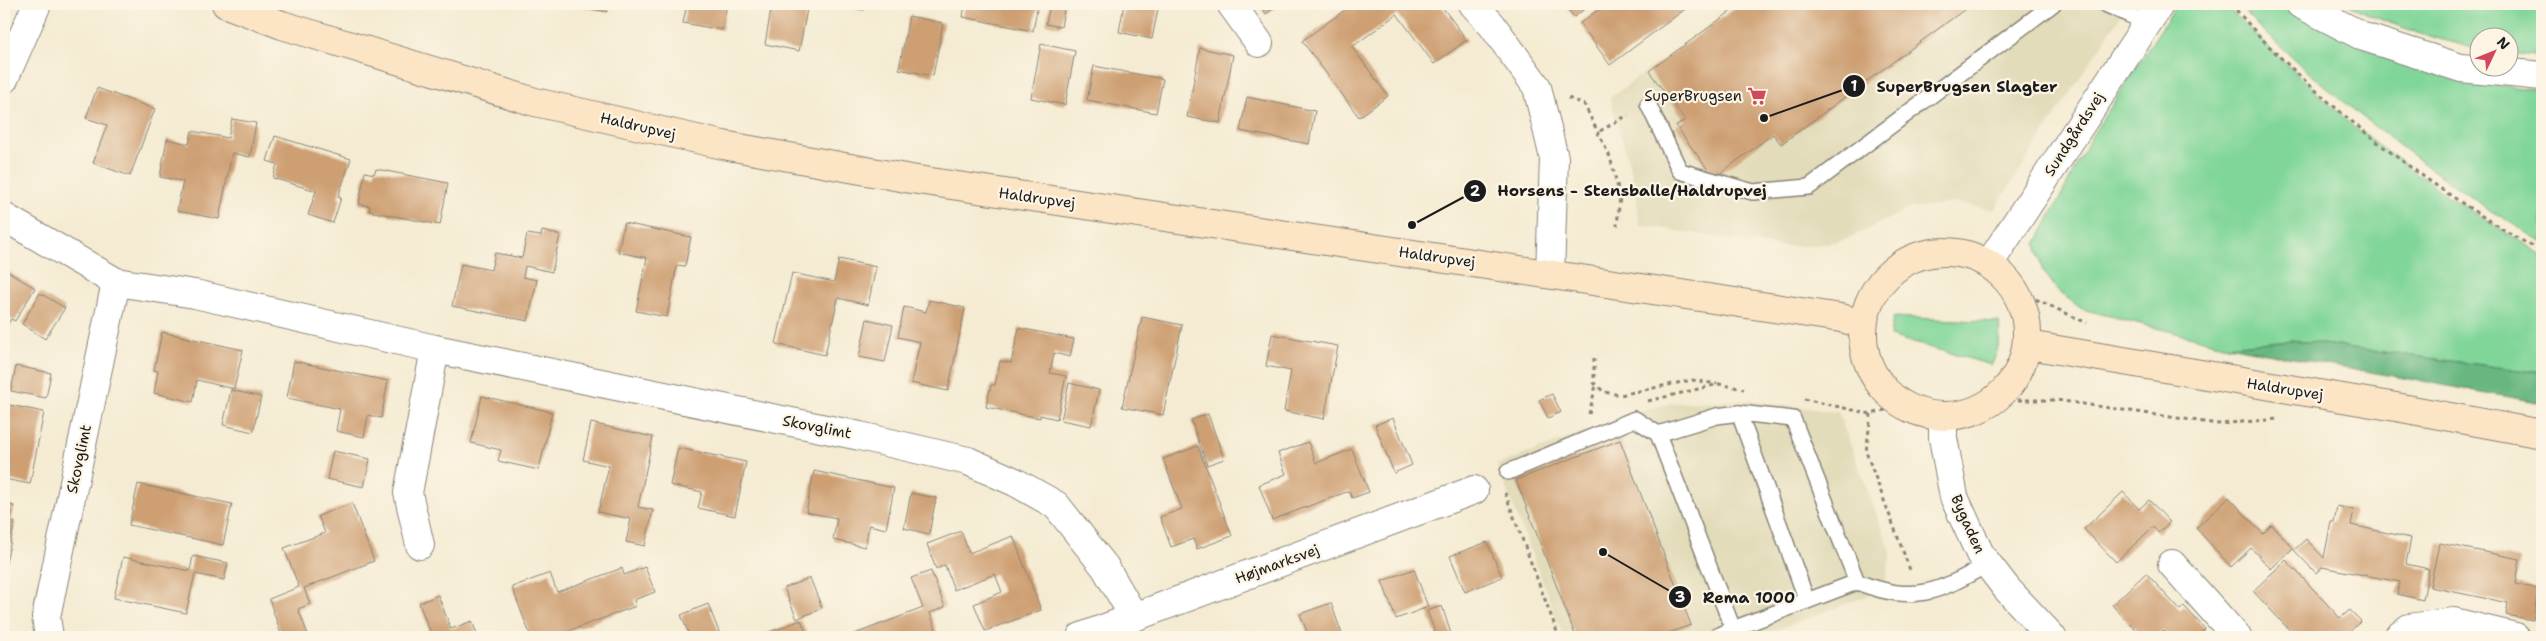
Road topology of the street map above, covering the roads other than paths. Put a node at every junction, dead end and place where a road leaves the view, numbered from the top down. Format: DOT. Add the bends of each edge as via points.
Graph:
graph roads {
  1 [pos="37,4"];
  2 [pos="226,4"];
  3 [pos="1231,4"];
  4 [pos="1473,4"];
  5 [pos="2053,4"];
  6 [pos="2105,4"];
  7 [pos="2300,4"];
  8 [pos="2153,14"];
  9 [pos="1259,43"];
  10 [pos="2542,76"];
  11 [pos="4,80"];
  12 [pos="1648,104"];
  13 [pos="4,217"];
  14 [pos="1989,264"];
  15 [pos="1550,274"];
  16 [pos="116,282"];
  17 [pos="1863,324"];
  18 [pos="2028,345"];
  19 [pos="435,349"];
  20 [pos="1739,413"];
  21 [pos="1943,416"];
  22 [pos="1658,434"];
  23 [pos="2542,434"];
  24 [pos="1505,480"];
  25 [pos="1474,490"];
  26 [pos="420,544"];
  27 [pos="1988,564"];
  28 [pos="2172,564"];
  29 [pos="1858,582"];
  30 [pos="1807,601"];
  31 [pos="1134,617"];
  32 [pos="1733,629"];
  33 [pos="50,637"];
  34 [pos="1081,637"];
  35 [pos="1715,637"];
  36 [pos="2052,637"];
  37 [pos="2237,637"];
  38 [pos="2398,637"];
  39 [pos="2516,637"];
  1 -- 11 [label="street"];
  2 -- 15 [label="main road, Haldrupvej" via="282,25 535,102 723,145 911,179"];
  3 -- 9 [label="street"];
  4 -- 15 [label="street" via="1537,87 1554,158"];
  5 -- 12 [label="lane" via="1809,187 1753,192 1680,172"];
  6 -- 8 [label="lane"];
  7 -- 10 [label="street" via="2364,37 2461,68"];
  8 -- 14 [label="street, Sundgårdsvej"];
  13 -- 16 [label="street, Skovglimt"];
  14 -- 17 [label="main road" via="1952,251 1931,252 1912,258 1895,268 1876,288"];
  14 -- 18 [label="main road" via="2005,277 2021,303"];
  15 -- 17 [label="main road, Haldrupvej"];
  16 -- 19 [label="street, Skovglimt" via="195,294"];
  16 -- 33 [label="street, Skovglimt" via="46,617"];
  17 -- 21 [label="main road" via="1867,361 1883,388 1903,405"];
  18 -- 21 [label="main road" via="2022,366 1994,400 1968,413"];
  18 -- 23 [label="main road, Haldrupvej"];
  19 -- 26 [label="street" via="408,493"];
  19 -- 31 [label="street, Skovglimt" via="968,461 1056,505 1106,567"];
  20 -- 22 [label="lane" via="1717,416"];
  20 -- 29 [label="lane" via="1793,418"];
  20 -- 30 [label="lane"];
  21 -- 27 [label="street, Bygaden" via="1943,438 1954,497 1980,554"];
  22 -- 24 [label="lane" via="1635,420"];
  22 -- 32 [label="lane"];
  25 -- 31 [label="street, Højmarksvej"];
  27 -- 29 [label="lane" via="1955,583 1918,595 1882,592"];
  27 -- 36 [label="street, Bygaden"];
  28 -- 37 [label="street"];
  29 -- 30 [label="lane"];
  30 -- 32 [label="lane"];
  31 -- 34 [label="street, Højmarksvej"];
  32 -- 35 [label="lane"];
  38 -- 39 [label="street" via="2409,628 2454,622"];
}
